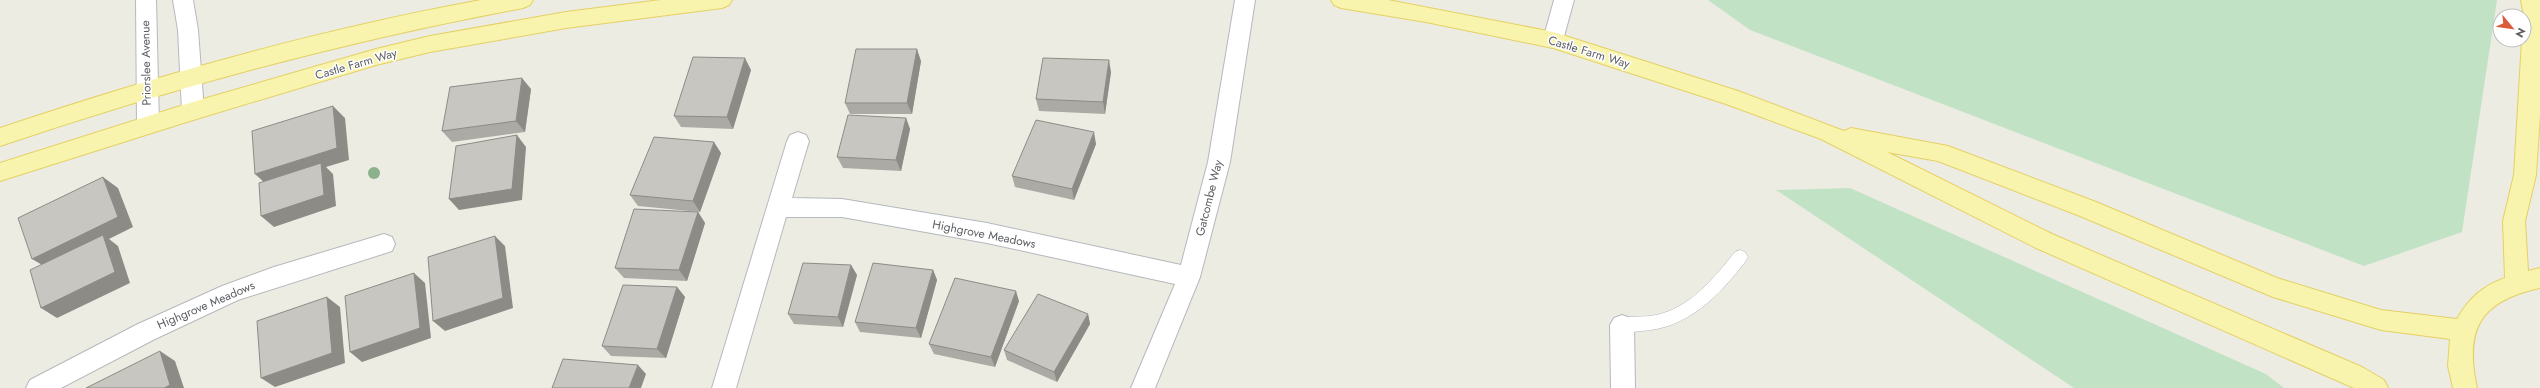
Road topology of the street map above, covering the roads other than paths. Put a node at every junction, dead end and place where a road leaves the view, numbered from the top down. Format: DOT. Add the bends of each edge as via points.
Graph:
graph roads {
  1 [pos="146,0"];
  2 [pos="183,0"];
  3 [pos="523,0"];
  4 [pos="722,0"];
  5 [pos="1245,0"];
  6 [pos="1341,0"];
  7 [pos="1564,0"];
  8 [pos="2531,0"];
  9 [pos="1553,40"];
  10 [pos="192,76"];
  11 [pos="146,88"];
  12 [pos="193,111"];
  13 [pos="148,126"];
  14 [pos="1829,134"];
  15 [pos="0,137"];
  16 [pos="798,141"];
  17 [pos="0,172"];
  18 [pos="778,207"];
  19 [pos="384,244"];
  20 [pos="1740,258"];
  21 [pos="1189,277"];
  22 [pos="2540,278"];
  23 [pos="2517,281"];
  24 [pos="1622,325"];
  25 [pos="2462,330"];
  26 [pos="38,388"];
  27 [pos="724,388"];
  28 [pos="1144,388"];
  29 [pos="1623,388"];
  30 [pos="2376,388"];
  31 [pos="2465,388"];
  1 -- 11 [label="street, Priorslee Avenue"];
  2 -- 10 [label="street"];
  3 -- 10 [label="main road" via="405,23"];
  4 -- 12 [label="main road, Castle Farm Way" via="566,20 430,44 376,57"];
  5 -- 21 [label="street, Gatcombe Way" via="1219,162"];
  6 -- 9 [label="main road, Castle Farm Way" via="1426,14"];
  7 -- 9 [label="street"];
  8 -- 23 [label="main road" via="2531,92 2525,175 2514,221"];
  9 -- 14 [label="main road, Castle Farm Way" via="1731,97"];
  10 -- 11 [label="main road"];
  10 -- 12 [label="street"];
  11 -- 13 [label="street, Priorslee Avenue"];
  11 -- 15 [label="main road"];
  12 -- 13 [label="main road, Castle Farm Way"];
  13 -- 17 [label="main road, Castle Farm Way"];
  14 -- 25 [label="main road" via="1940,152 2088,209 2273,287 2381,320"];
  14 -- 30 [label="main road" via="2044,241 2347,372"];
  16 -- 18 [label="street"];
  18 -- 21 [label="street, Highgrove Meadows" via="842,208 987,233"];
  18 -- 27 [label="street"];
  19 -- 26 [label="street, Highgrove Meadows" via="259,282 190,310"];
  20 -- 24 [label="lane" via="1708,296 1679,314 1659,322"];
  21 -- 28 [label="street, Gatcombe Way"];
  22 -- 23 [label="main road"];
  23 -- 25 [label="main road" via="2482,300"];
  24 -- 29 [label="street"];
  25 -- 31 [label="main road" via="2460,370"];
}
